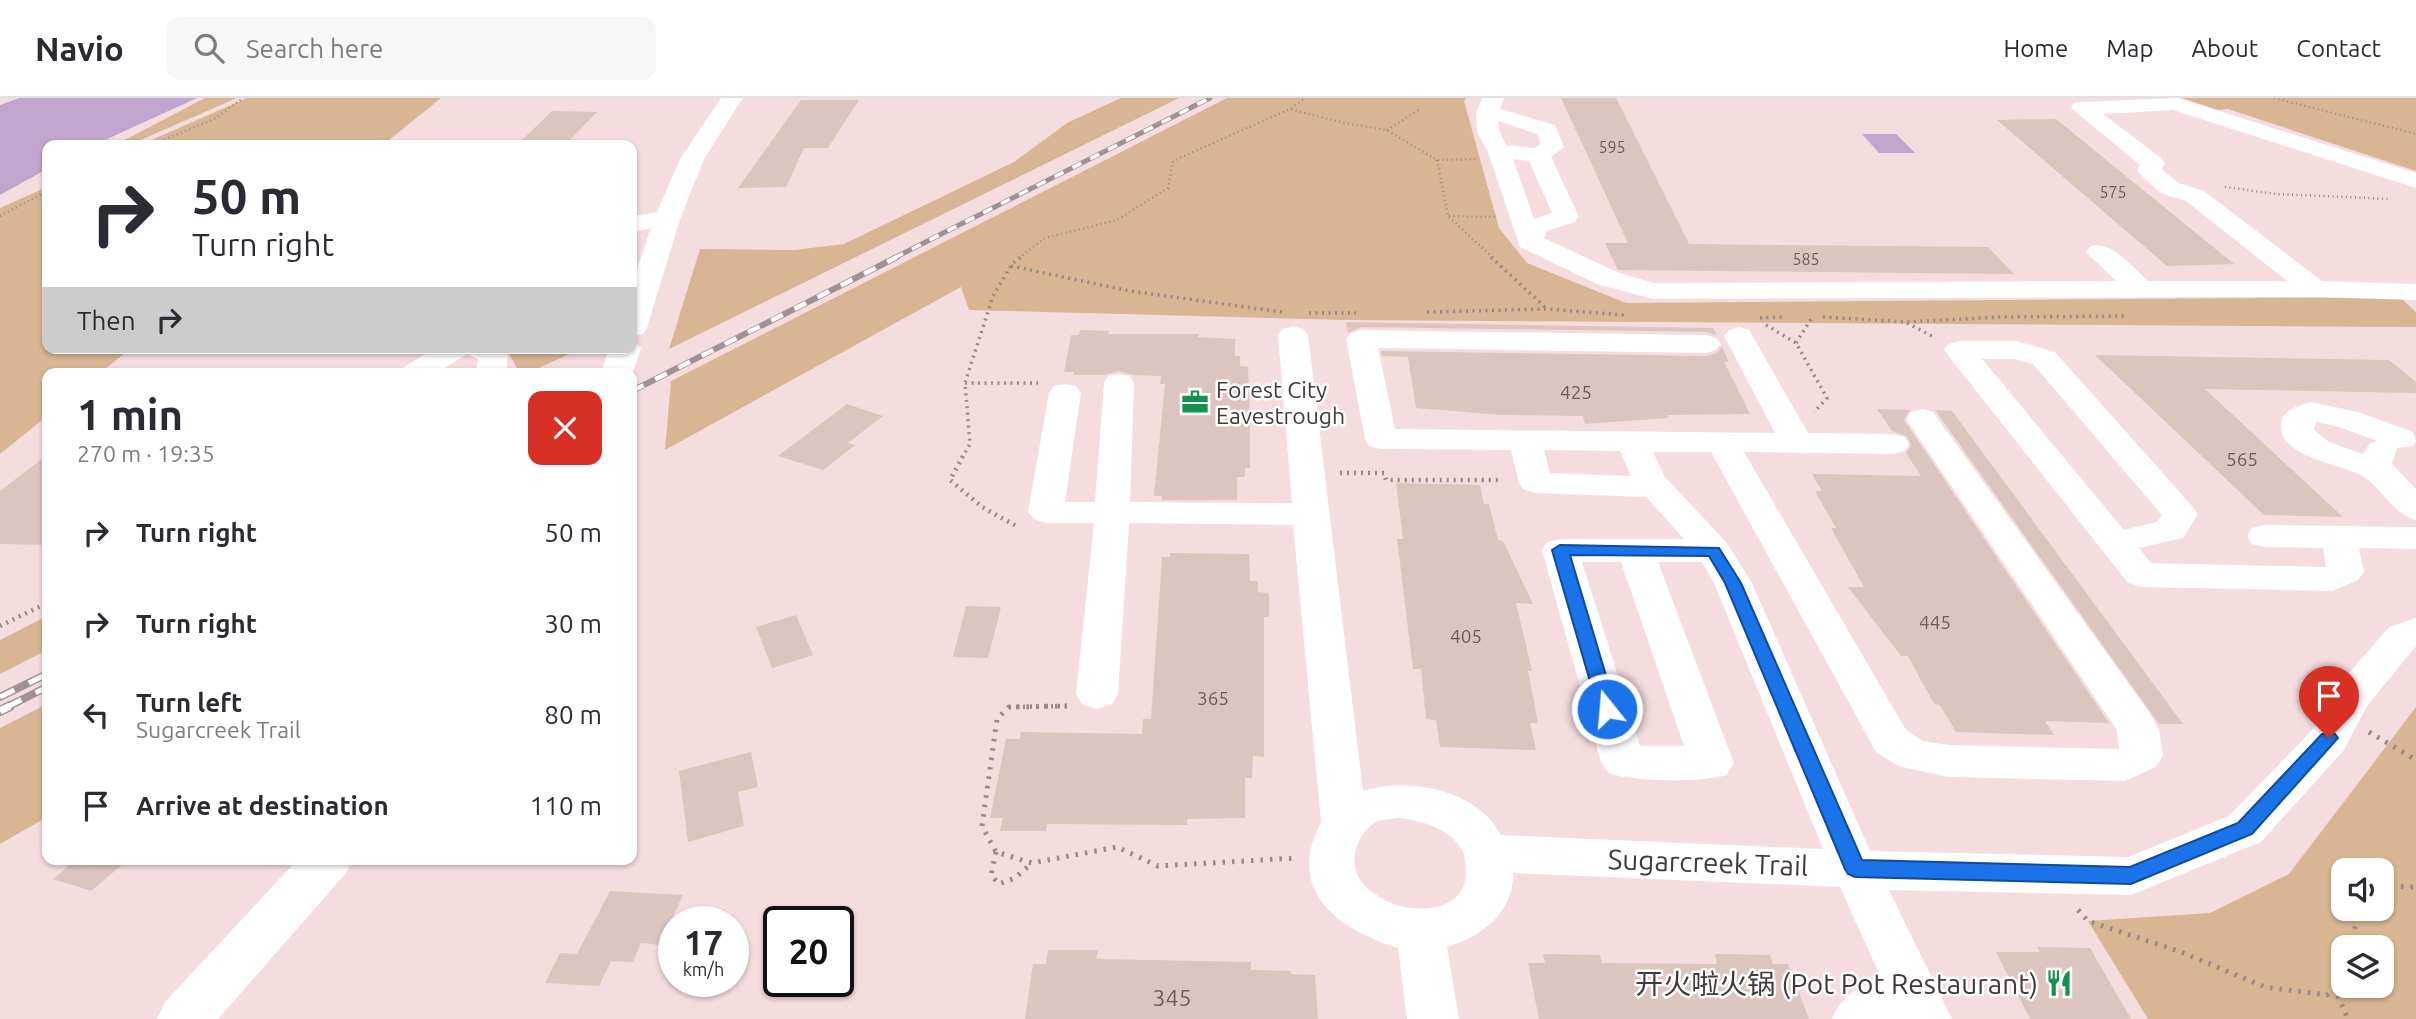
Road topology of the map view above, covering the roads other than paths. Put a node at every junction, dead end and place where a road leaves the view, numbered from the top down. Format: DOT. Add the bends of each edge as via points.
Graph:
graph roads {
  1 [pos="732,98"];
  2 [pos="2164,101"];
  3 [pos="1490,105"];
  4 [pos="1500,155"];
  5 [pos="1538,155"];
  6 [pos="2410,190"];
  7 [pos="667,219"];
  8 [pos="637,223"];
  9 [pos="1525,229"];
  10 [pos="2112,252"];
  11 [pos="2315,289"];
  12 [pos="2155,290"];
  13 [pos="2416,292"];
  14 [pos="637,312"];
  15 [pos="1295,320"];
  16 [pos="446,354"];
  17 [pos="423,368"];
  18 [pos="1119,383"];
  19 [pos="1065,393"];
  20 [pos="1922,419"];
  21 [pos="1794,439"];
  22 [pos="2409,439"];
  23 [pos="1525,440"];
  24 [pos="1632,441"];
  25 [pos="1722,442"];
  26 [pos="1893,444"];
  27 [pos="2377,470"];
  28 [pos="1655,487"];
  29 [pos="2416,509"];
  30 [pos="1112,513"];
  31 [pos="1310,514"];
  32 [pos="2265,536"];
  33 [pos="2339,537"];
  34 [pos="2416,538"];
  35 [pos="2115,543"];
  36 [pos="1635,550"];
  37 [pos="1714,551"];
  38 [pos="2416,631"];
  39 [pos="1097,694"];
  40 [pos="1338,840"];
  41 [pos="1486,853"];
  42 [pos="324,865"];
  43 [pos="1855,869"];
  44 [pos="1420,930"];
  45 [pos="1922,1009"];
  46 [pos="184,1019"];
  47 [pos="1433,1019"];
  48 [pos="1858,1019"];
  1 -- 7 [label="main road" via="692,159"];
  2 -- 6 [label="street"];
  2 -- 11 [label="street" via="2082,108 2153,163 2149,171 2169,188 2196,189"];
  3 -- 4 [label="street" via="1491,143"];
  3 -- 5 [label="street" via="1547,130 1553,148"];
  4 -- 5 [label="street"];
  4 -- 9 [label="street"];
  5 -- 9 [label="street" via="1566,217"];
  7 -- 8 [label="street"];
  7 -- 14 [label="main road"];
  9 -- 12 [label="street" via="1607,278 1653,291 1811,304 1816,278 1858,278 1884,290"];
  10 -- 12 [label="street"];
  11 -- 12 [label="street"];
  11 -- 13 [label="street"];
  15 -- 31 [label="street"];
  16 -- 17 [label="street"];
  18 -- 30 [label="street"];
  19 -- 30 [label="street" via="1046,512"];
  20 -- 25 [label="street" via="2134,723 2141,756 2125,765 1949,761 1913,755 1891,741"];
  21 -- 23 [label="street" via="1734,338 1361,339 1381,439"];
  21 -- 25 [label="street"];
  21 -- 26 [label="street"];
  22 -- 27 [label="lane" via="2386,442 2375,464"];
  22 -- 27 [label="street" via="2311,412 2297,420 2298,433 2317,449"];
  23 -- 24 [label="street"];
  23 -- 28 [label="street" via="1536,483"];
  24 -- 25 [label="street"];
  24 -- 28 [label="street"];
  27 -- 29 [label="lane"];
  28 -- 37 [label="street"];
  30 -- 31 [label="street"];
  30 -- 39 [label="street"];
  31 -- 40 [label="street"];
  32 -- 33 [label="street"];
  33 -- 34 [label="street"];
  33 -- 35 [label="street" via="2345,572 2332,579 2141,575"];
  35 -- 35 [label="street" via="2107,532 1959,350 2017,350 2044,358 2180,514 2170,530"];
  36 -- 36 [label="street" via="1560,550 1623,762 1712,763"];
  36 -- 37 [label="street"];
  37 -- 43 [label="street" via="1733,583"];
  38 -- 43 [label="street, Sugarcreek Trail" via="2403,636 2351,698 2329,738 2245,829 2131,876"];
  40 -- 41 [label="street" via="1368,807 1400,801 1434,806 1464,821"];
  40 -- 44 [label="street" via="1332,875 1344,896 1363,913 1388,925"];
  41 -- 43 [label="street, Sugarcreek Trail"];
  41 -- 44 [label="street" via="1492,873 1486,896 1470,915 1445,928"];
  42 -- 46 [label="main road"];
  43 -- 45 [label="street"];
  44 -- 47 [label="street"];
  45 -- 48 [label="street" via="1880,1003"];
}
